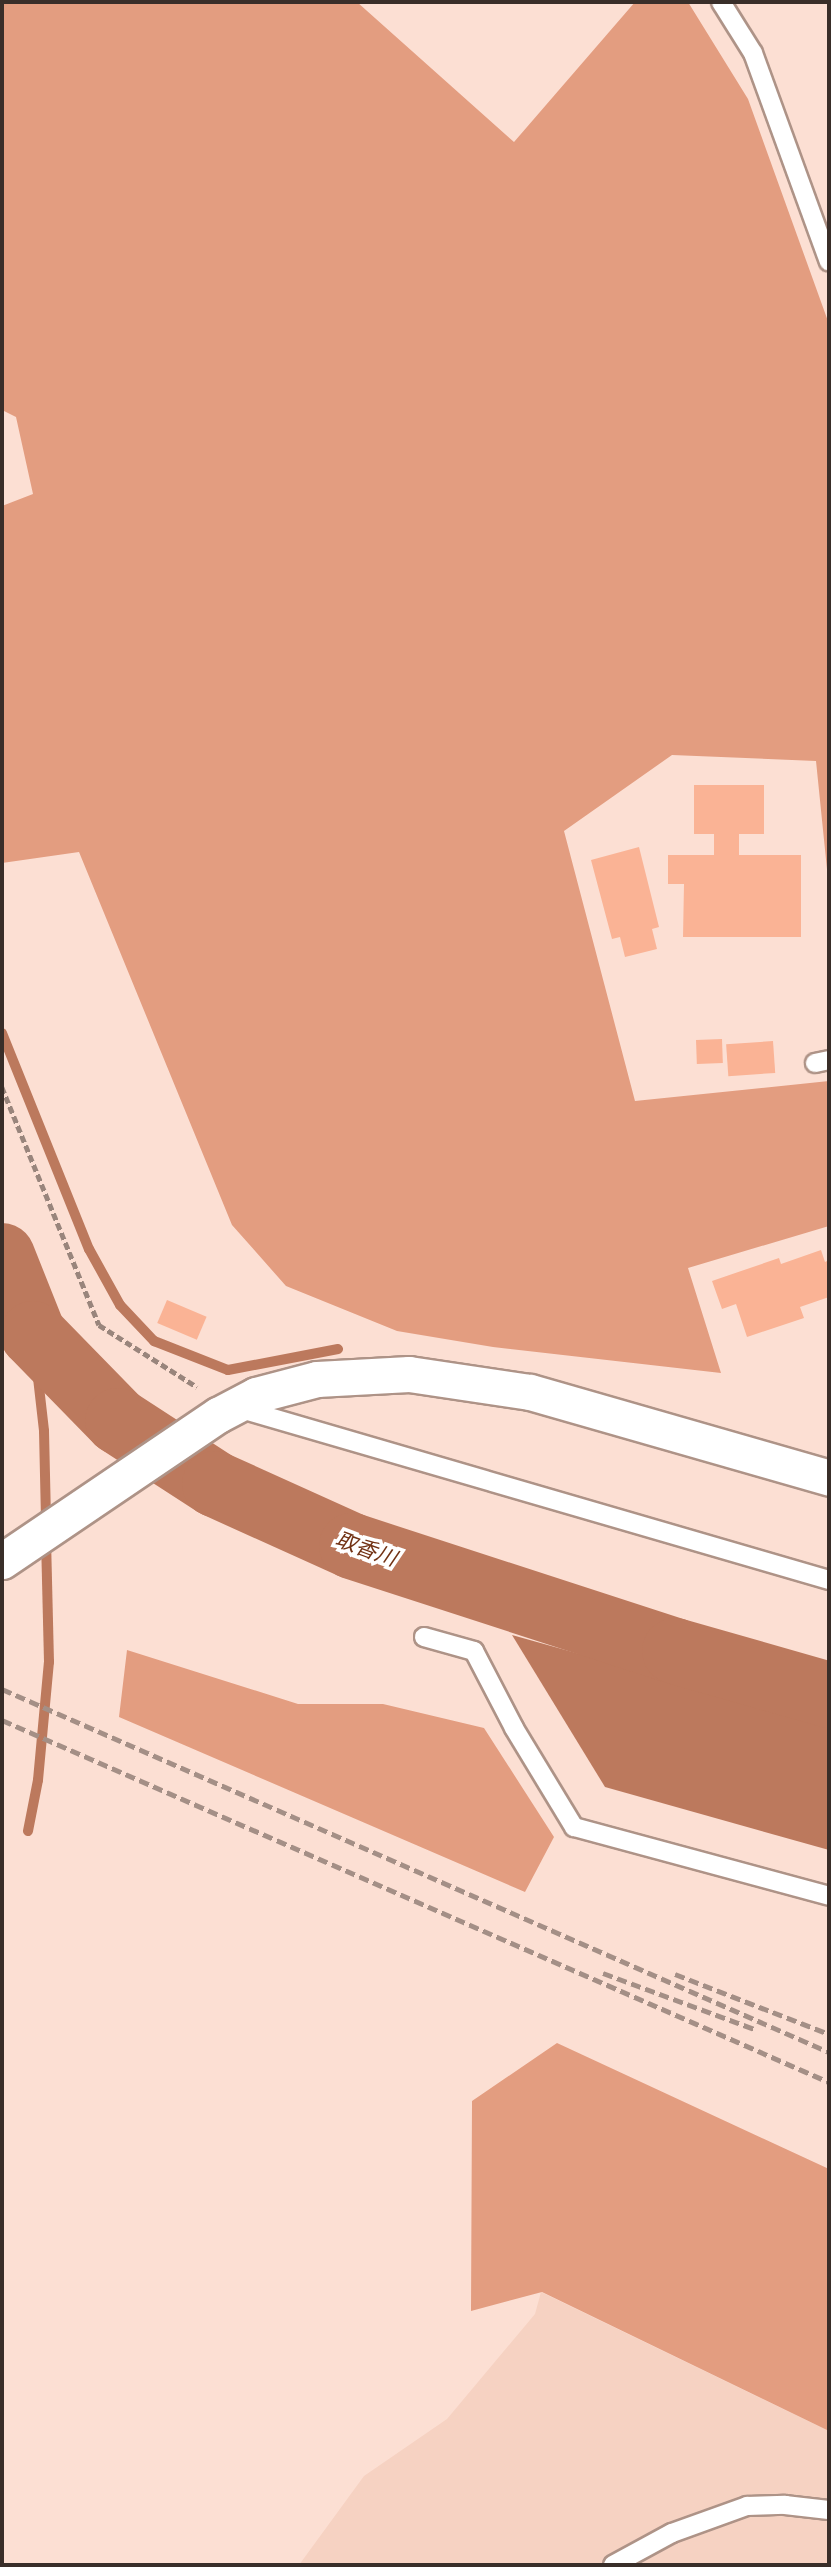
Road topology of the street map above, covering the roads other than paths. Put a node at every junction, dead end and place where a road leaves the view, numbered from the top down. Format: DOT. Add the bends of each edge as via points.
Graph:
graph roads {
  1 [pos="721,2"];
  2 [pos="829,262"];
  3 [pos="218,1403"];
  4 [pos="829,1478"];
  5 [pos="2,1561"];
  6 [pos="829,1580"];
  7 [pos="424,1637"];
  8 [pos="829,1896"];
  9 [pos="829,2510"];
  10 [pos="652,2544"];
  11 [pos="612,2565"];
  12 [pos="643,2565"];
  1 -- 2 [label="lane" via="753,53"];
  3 -- 4 [label="street" via="317,1379 409,1374 530,1392"];
  3 -- 5 [label="street"];
  3 -- 6 [label="lane"];
  7 -- 8 [label="lane" via="474,1651 513,1728 574,1828"];
  9 -- 10 [label="lane" via="747,2506"];
  10 -- 11 [label="lane"];
  10 -- 12 [label="lane"];
}
